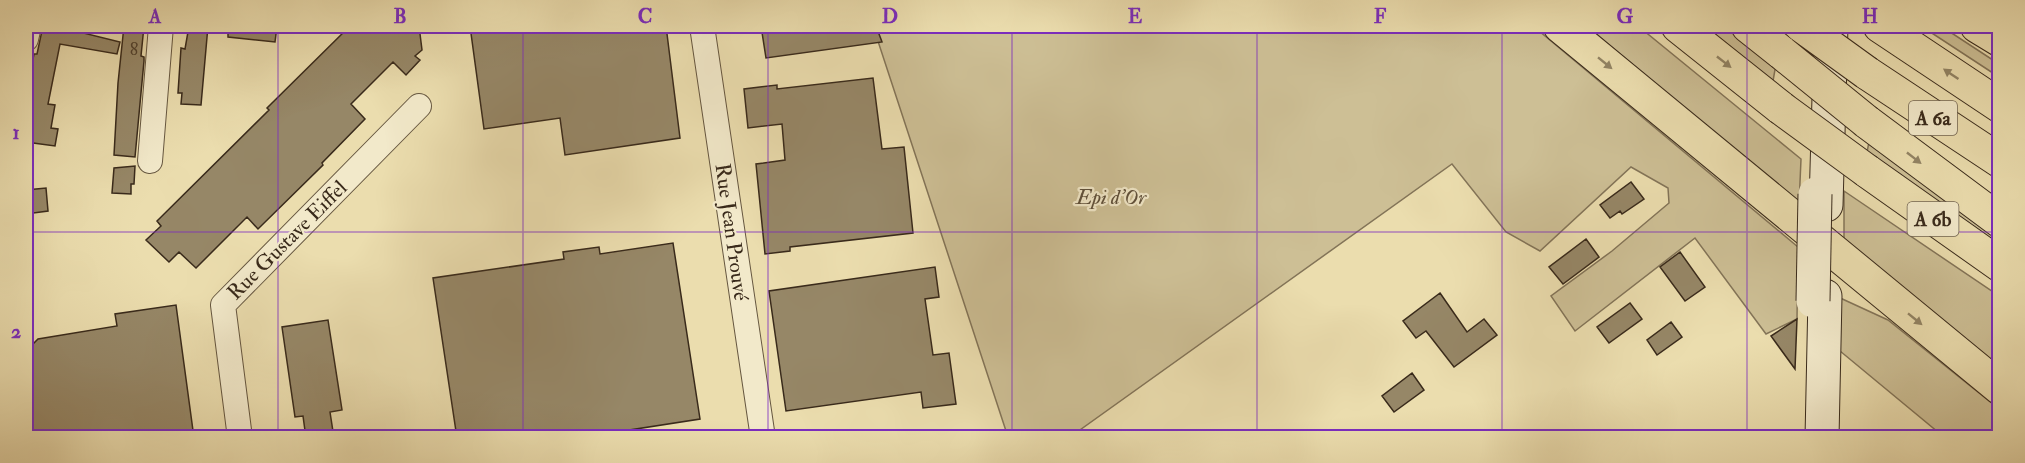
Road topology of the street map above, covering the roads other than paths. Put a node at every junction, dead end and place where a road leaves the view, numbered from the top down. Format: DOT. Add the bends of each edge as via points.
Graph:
graph roads {
  1 [pos="29,26"];
  2 [pos="161,26"];
  3 [pos="702,26"];
  4 [pos="1560,26"];
  5 [pos="1678,26"];
  6 [pos="1748,26"];
  7 [pos="1802,26"];
  8 [pos="1818,26"];
  9 [pos="1831,26"];
  10 [pos="1880,26"];
  11 [pos="1977,26"];
  12 [pos="26,39"];
  13 [pos="2000,40"];
  14 [pos="419,106"];
  15 [pos="2000,106"];
  16 [pos="2000,161"];
  17 [pos="150,162"];
  18 [pos="1821,200"];
  19 [pos="2000,221"];
  20 [pos="2000,265"];
  21 [pos="1819,298"];
  22 [pos="2000,388"];
  23 [pos="240,438"];
  24 [pos="763,438"];
  25 [pos="1804,438"];
  26 [pos="1822,438"];
  1 -- 12 [label="street"];
  2 -- 17 [label="street"];
  3 -- 24 [label="street, Rue Jean Prouvé"];
  4 -- 22 [label="highway, one-way"];
  5 -- 20 [label="highway, A 6b, one-way, bridge" via="1781,108"];
  6 -- 19 [label="highway, one-way, bridge" via="1867,122"];
  7 -- 16 [label="highway, A 6a, bridge" via="1936,121"];
  8 -- 18 [label="main road"];
  9 -- 18 [label="main road"];
  15 -- 10 [label="highway, A 6a, one-way"];
  11 -- 13 [label="highway"];
  14 -- 23 [label="street, Rue Gustave Eiffel" via="223,305"];
  18 -- 21 [label="main road"];
  21 -- 25 [label="main road"];
  21 -- 26 [label="main road"];
}
